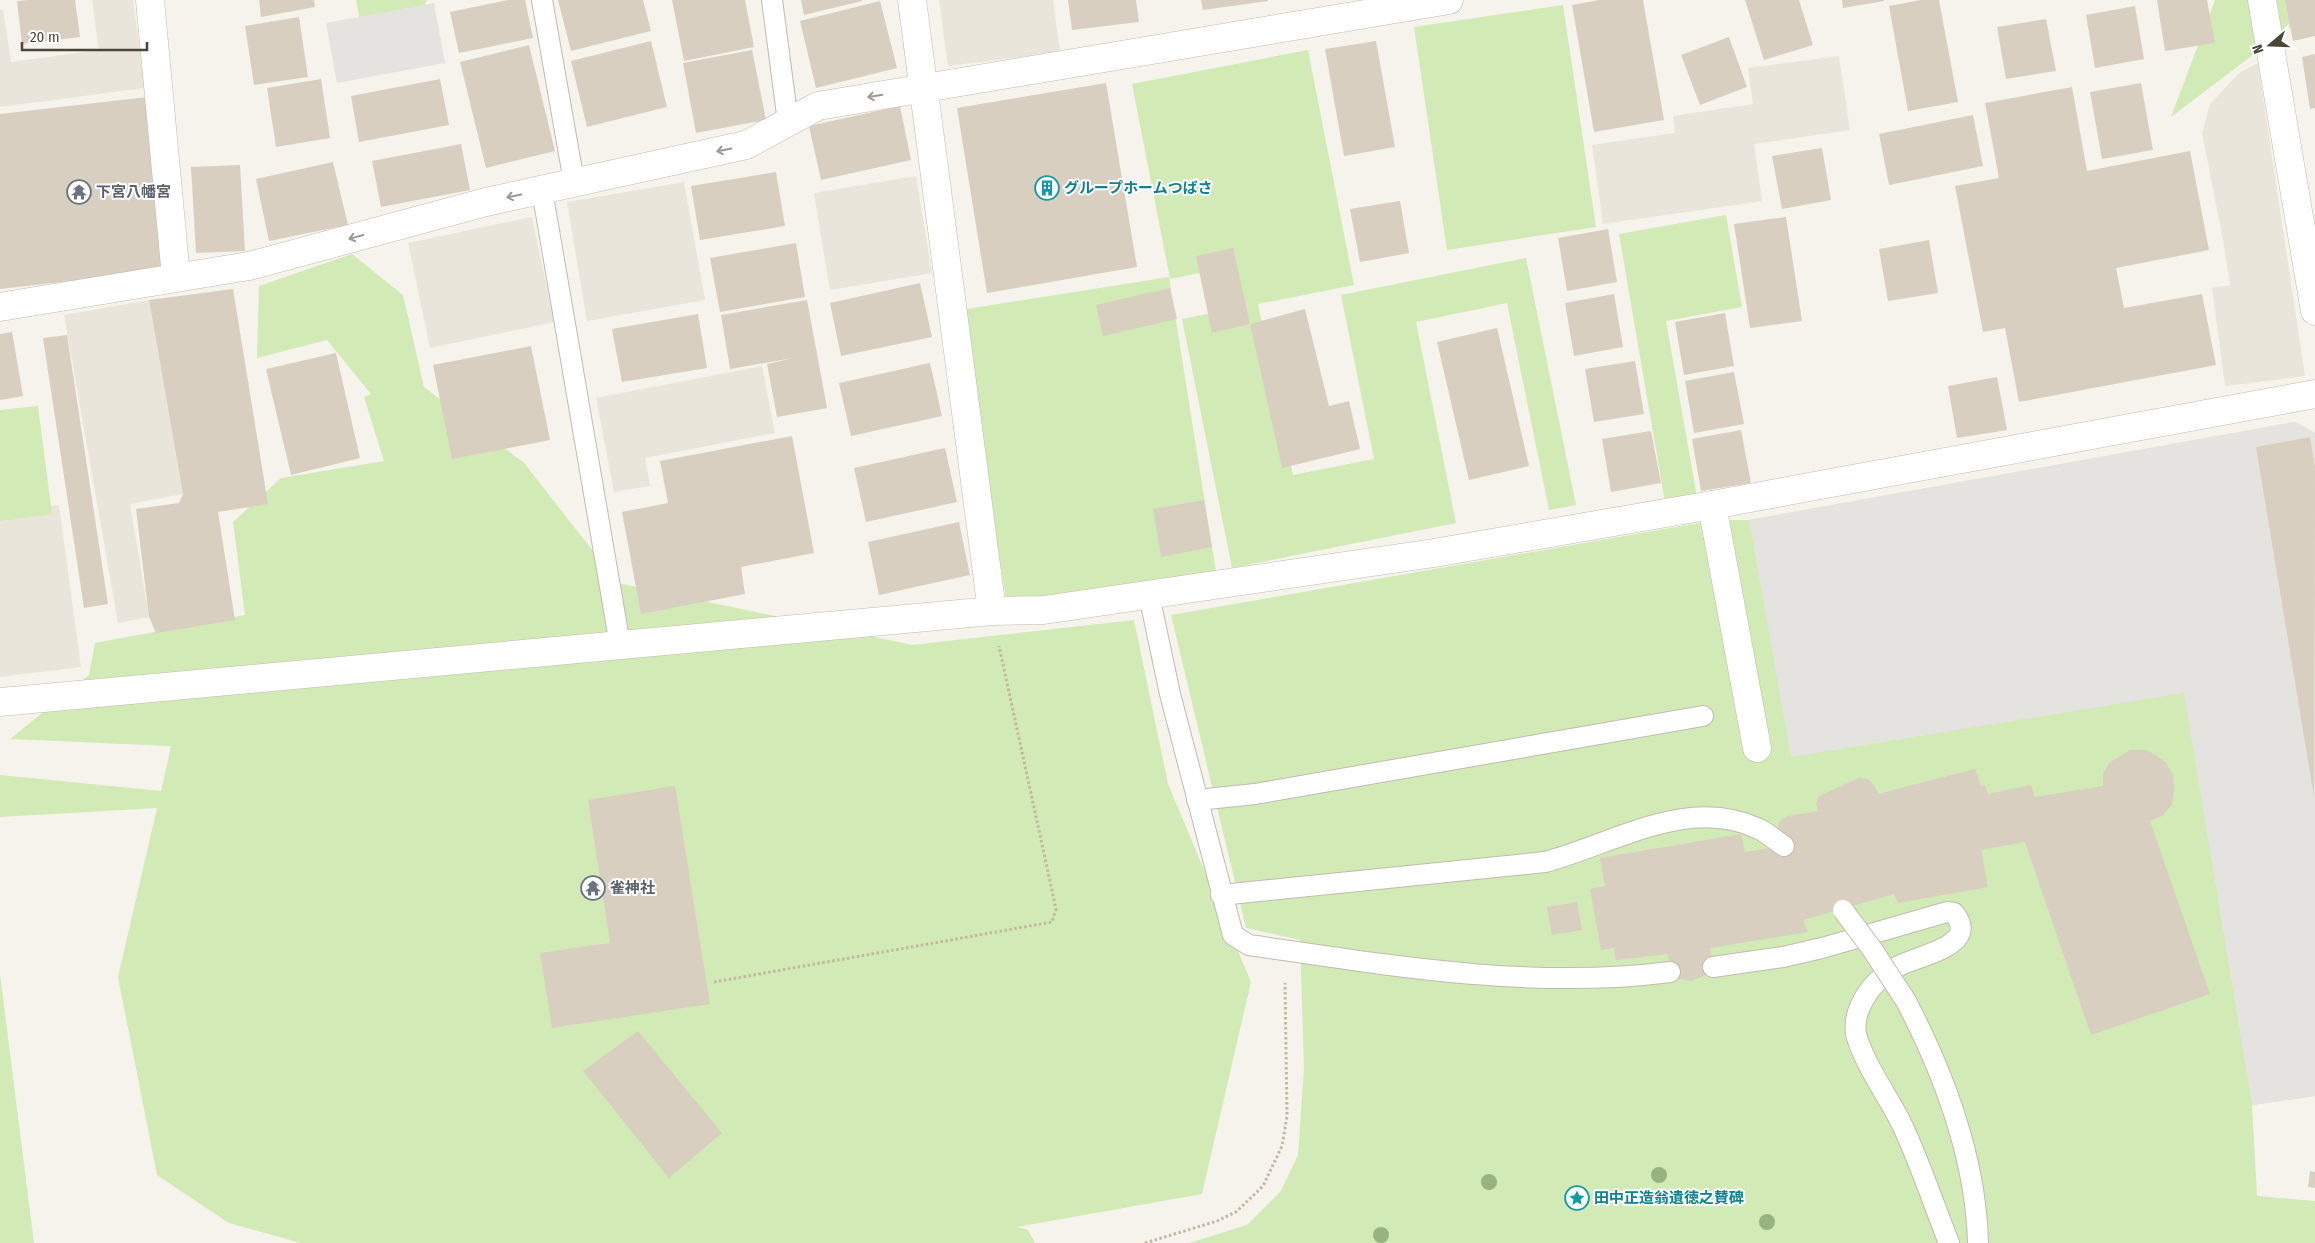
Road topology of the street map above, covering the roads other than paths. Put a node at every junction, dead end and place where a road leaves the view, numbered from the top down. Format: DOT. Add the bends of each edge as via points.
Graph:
graph roads {
  1 [pos="150,0"];
  2 [pos="542,0"];
  3 [pos="772,0"];
  4 [pos="912,0"];
  5 [pos="1449,0"];
  6 [pos="2262,0"];
  7 [pos="923,88"];
  8 [pos="788,122"];
  9 [pos="574,182"];
  10 [pos="542,190"];
  11 [pos="176,277"];
  12 [pos="0,307"];
  13 [pos="2315,311"];
  14 [pos="2315,394"];
  15 [pos="1712,505"];
  16 [pos="1149,595"];
  17 [pos="992,611"];
  18 [pos="620,645"];
  19 [pos="0,702"];
  20 [pos="1703,716"];
  21 [pos="1757,748"];
  22 [pos="1197,800"];
  23 [pos="1784,846"];
  24 [pos="1221,895"];
  25 [pos="1842,910"];
  26 [pos="1713,967"];
  27 [pos="1670,972"];
  28 [pos="1949,1243"];
  29 [pos="1978,1243"];
  1 -- 11 [label="street"];
  2 -- 9 [label="lane"];
  3 -- 8 [label="lane"];
  4 -- 7 [label="street"];
  5 -- 7 [label="street"];
  6 -- 13 [label="street"];
  7 -- 8 [label="street, one-way" via="818,106"];
  7 -- 17 [label="street"];
  8 -- 9 [label="street, one-way" via="746,145"];
  9 -- 10 [label="street"];
  10 -- 11 [label="street, one-way" via="249,266"];
  10 -- 18 [label="lane"];
  11 -- 12 [label="street"];
  14 -- 15 [label="street"];
  15 -- 16 [label="street" via="1434,554"];
  15 -- 21 [label="street"];
  16 -- 17 [label="street" via="1044,610"];
  16 -- 22 [label="lane"];
  17 -- 18 [label="street"];
  18 -- 19 [label="street"];
  20 -- 22 [label="lane" via="1255,794"];
  22 -- 24 [label="lane"];
  23 -- 24 [label="lane" via="1761,830 1740,822 1710,817 1658,824 1545,862"];
  24 -- 27 [label="lane" via="1233,935 1249,945 1364,962 1538,978 1595,978"];
  25 -- 29 [label="lane, bridge" via="1872,949 1922,1032 1961,1141 1971,1184"];
  26 -- 28 [label="lane" via="1806,952 1947,912 1960,919 1956,939 1946,948 1898,965 1879,979 1857,1014 1856,1032 1861,1049 1904,1129"];
}
